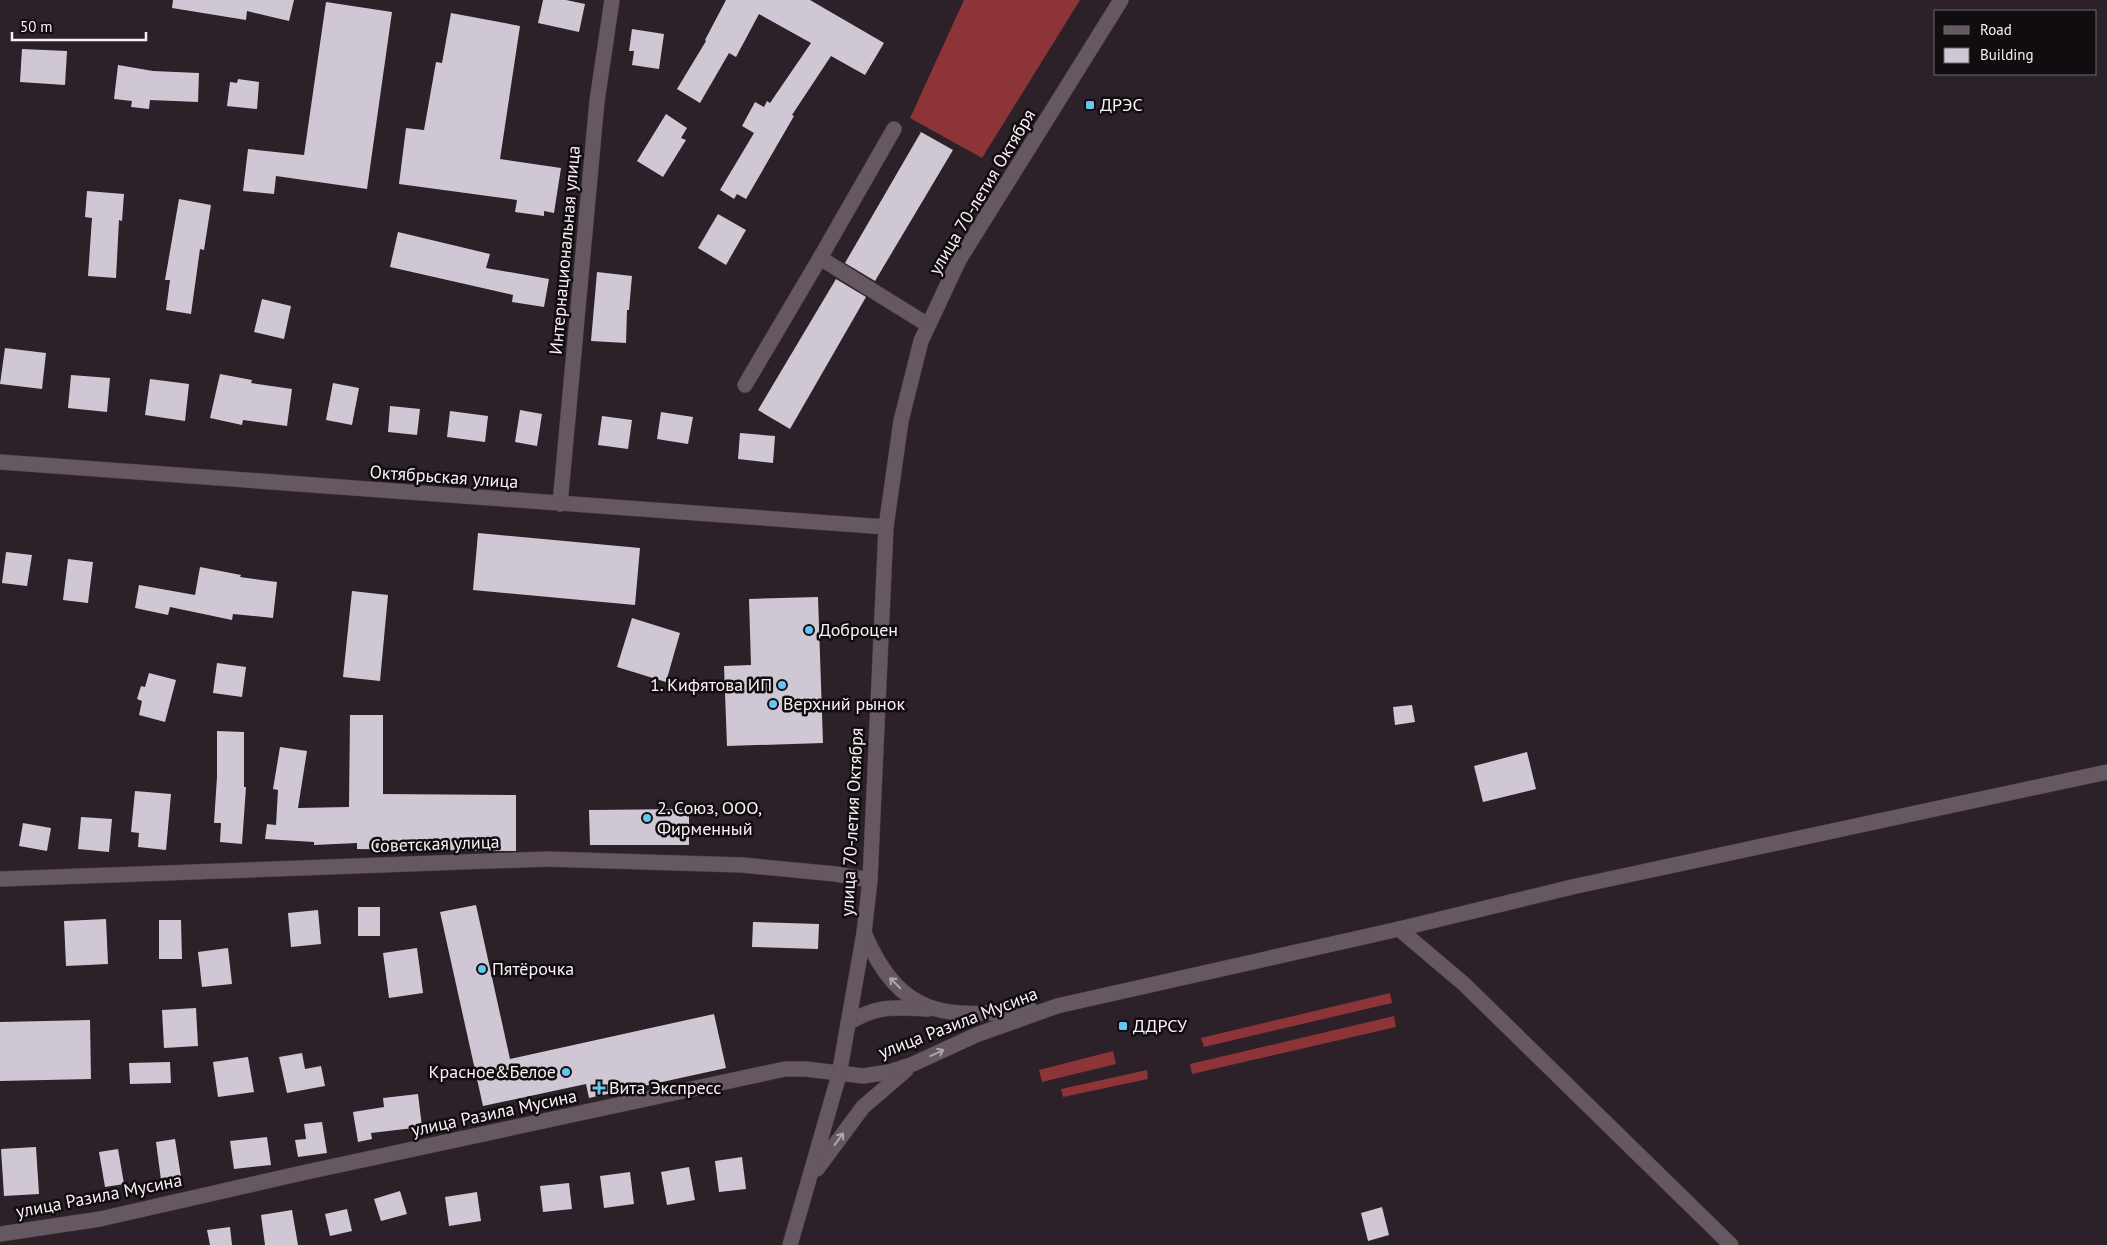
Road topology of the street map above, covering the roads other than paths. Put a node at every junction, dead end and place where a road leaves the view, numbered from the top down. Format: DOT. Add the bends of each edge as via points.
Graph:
graph roads {
  1 [pos="612,0"];
  2 [pos="1121,0"];
  3 [pos="894,129"];
  4 [pos="820,258"];
  5 [pos="928,325"];
  6 [pos="745,385"];
  7 [pos="0,462"];
  8 [pos="560,504"];
  9 [pos="886,527"];
  10 [pos="2107,772"];
  11 [pos="0,879"];
  12 [pos="870,880"];
  13 [pos="1399,929"];
  14 [pos="864,933"];
  15 [pos="1057,1006"];
  16 [pos="932,1009"];
  17 [pos="848,1023"];
  18 [pos="913,1064"];
  19 [pos="839,1075"];
  20 [pos="810,1179"];
  21 [pos="0,1234"];
  22 [pos="790,1245"];
  23 [pos="1731,1245"];
  1 -- 8 [label="main road, Интернациональная улица" via="597,101"];
  2 -- 5 [label="main road, улица 70-летия Октября" via="959,260"];
  3 -- 4 [label="main road"];
  4 -- 5 [label="main road"];
  4 -- 6 [label="main road"];
  5 -- 9 [label="main road, улица 70-летия Октября" via="921,340 901,421"];
  7 -- 8 [label="main road, Октябрьская улица"];
  8 -- 9 [label="main road, Октябрьская улица"];
  9 -- 12 [label="main road, улица 70-летия Октября"];
  10 -- 13 [label="main road, улица Разила Мусина" via="1572,887"];
  11 -- 12 [label="main road, Советская улица" via="548,859 742,865"];
  12 -- 14 [label="main road, улица 70-летия Октября"];
  13 -- 15 [label="main road, улица Разила Мусина"];
  13 -- 23 [label="main road" via="1464,984"];
  16 -- 14 [label="main road, one-way" via="908,996 891,980 876,961"];
  14 -- 17 [label="main road, улица 70-летия Октября"];
  15 -- 16 [label="main road" via="984,1014"];
  18 -- 15 [label="main road, улица Разила Мусина, one-way" via="976,1035"];
  16 -- 17 [label="main road" via="888,1006 866,1012"];
  17 -- 19 [label="main road, улица 70-летия Октября"];
  18 -- 19 [label="main road, улица Разила Мусина" via="864,1076"];
  20 -- 18 [label="main road, one-way" via="862,1107"];
  19 -- 20 [label="main road, улица 70-летия Октября"];
  19 -- 21 [label="main road, улица Разила Мусина" via="806,1069 785,1070 312,1170 100,1219"];
  20 -- 22 [label="main road, улица 70-летия Октября"];
}
